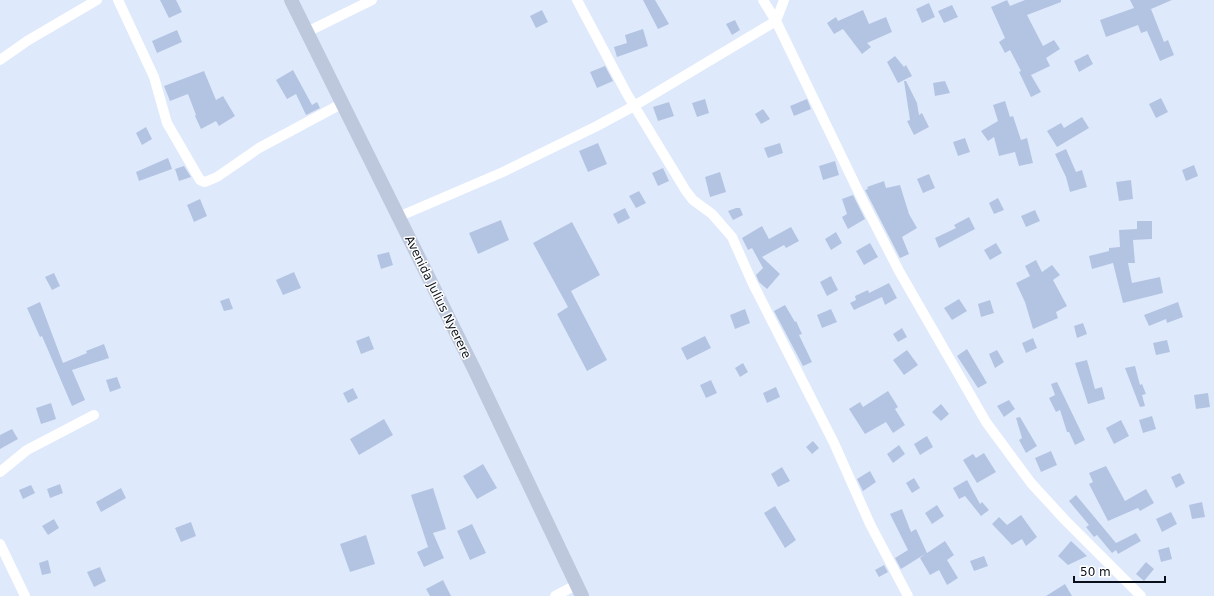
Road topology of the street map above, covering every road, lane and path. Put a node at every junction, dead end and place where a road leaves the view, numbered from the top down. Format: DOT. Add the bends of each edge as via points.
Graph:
graph roads {
  1 [pos="97,0"];
  2 [pos="118,0"];
  3 [pos="291,0"];
  4 [pos="372,0"];
  5 [pos="577,0"];
  6 [pos="763,0"];
  7 [pos="784,0"];
  8 [pos="776,21"];
  9 [pos="307,32"];
  10 [pos="0,60"];
  11 [pos="342,103"];
  12 [pos="634,106"];
  13 [pos="398,218"];
  14 [pos="94,415"];
  15 [pos="0,472"];
  16 [pos="0,544"];
  17 [pos="579,591"];
  18 [pos="25,596"];
  19 [pos="555,596"];
  20 [pos="908,596"];
  21 [pos="1141,596"];
  1 -- 10 [label="street"];
  2 -- 11 [label="street" via="154,77 167,123 200,180 205,182 217,177 260,148"];
  3 -- 9 [label="street, Avenida Julius Nyerere"];
  4 -- 9 [label="street"];
  5 -- 12 [label="street"];
  6 -- 8 [label="street"];
  7 -- 8 [label="street"];
  8 -- 12 [label="street"];
  8 -- 21 [label="street" via="899,271 986,422 1031,483"];
  9 -- 11 [label="street, Avenida Julius Nyerere"];
  11 -- 13 [label="street, Avenida Julius Nyerere"];
  12 -- 13 [label="street" via="503,172"];
  12 -- 20 [label="street" via="686,191 693,200 712,214 732,237 753,284 834,442 870,524"];
  13 -- 17 [label="street, Avenida Julius Nyerere" via="475,371"];
  14 -- 15 [label="street" via="27,450"];
  16 -- 18 [label="street"];
  17 -- 19 [label="street"];
}
